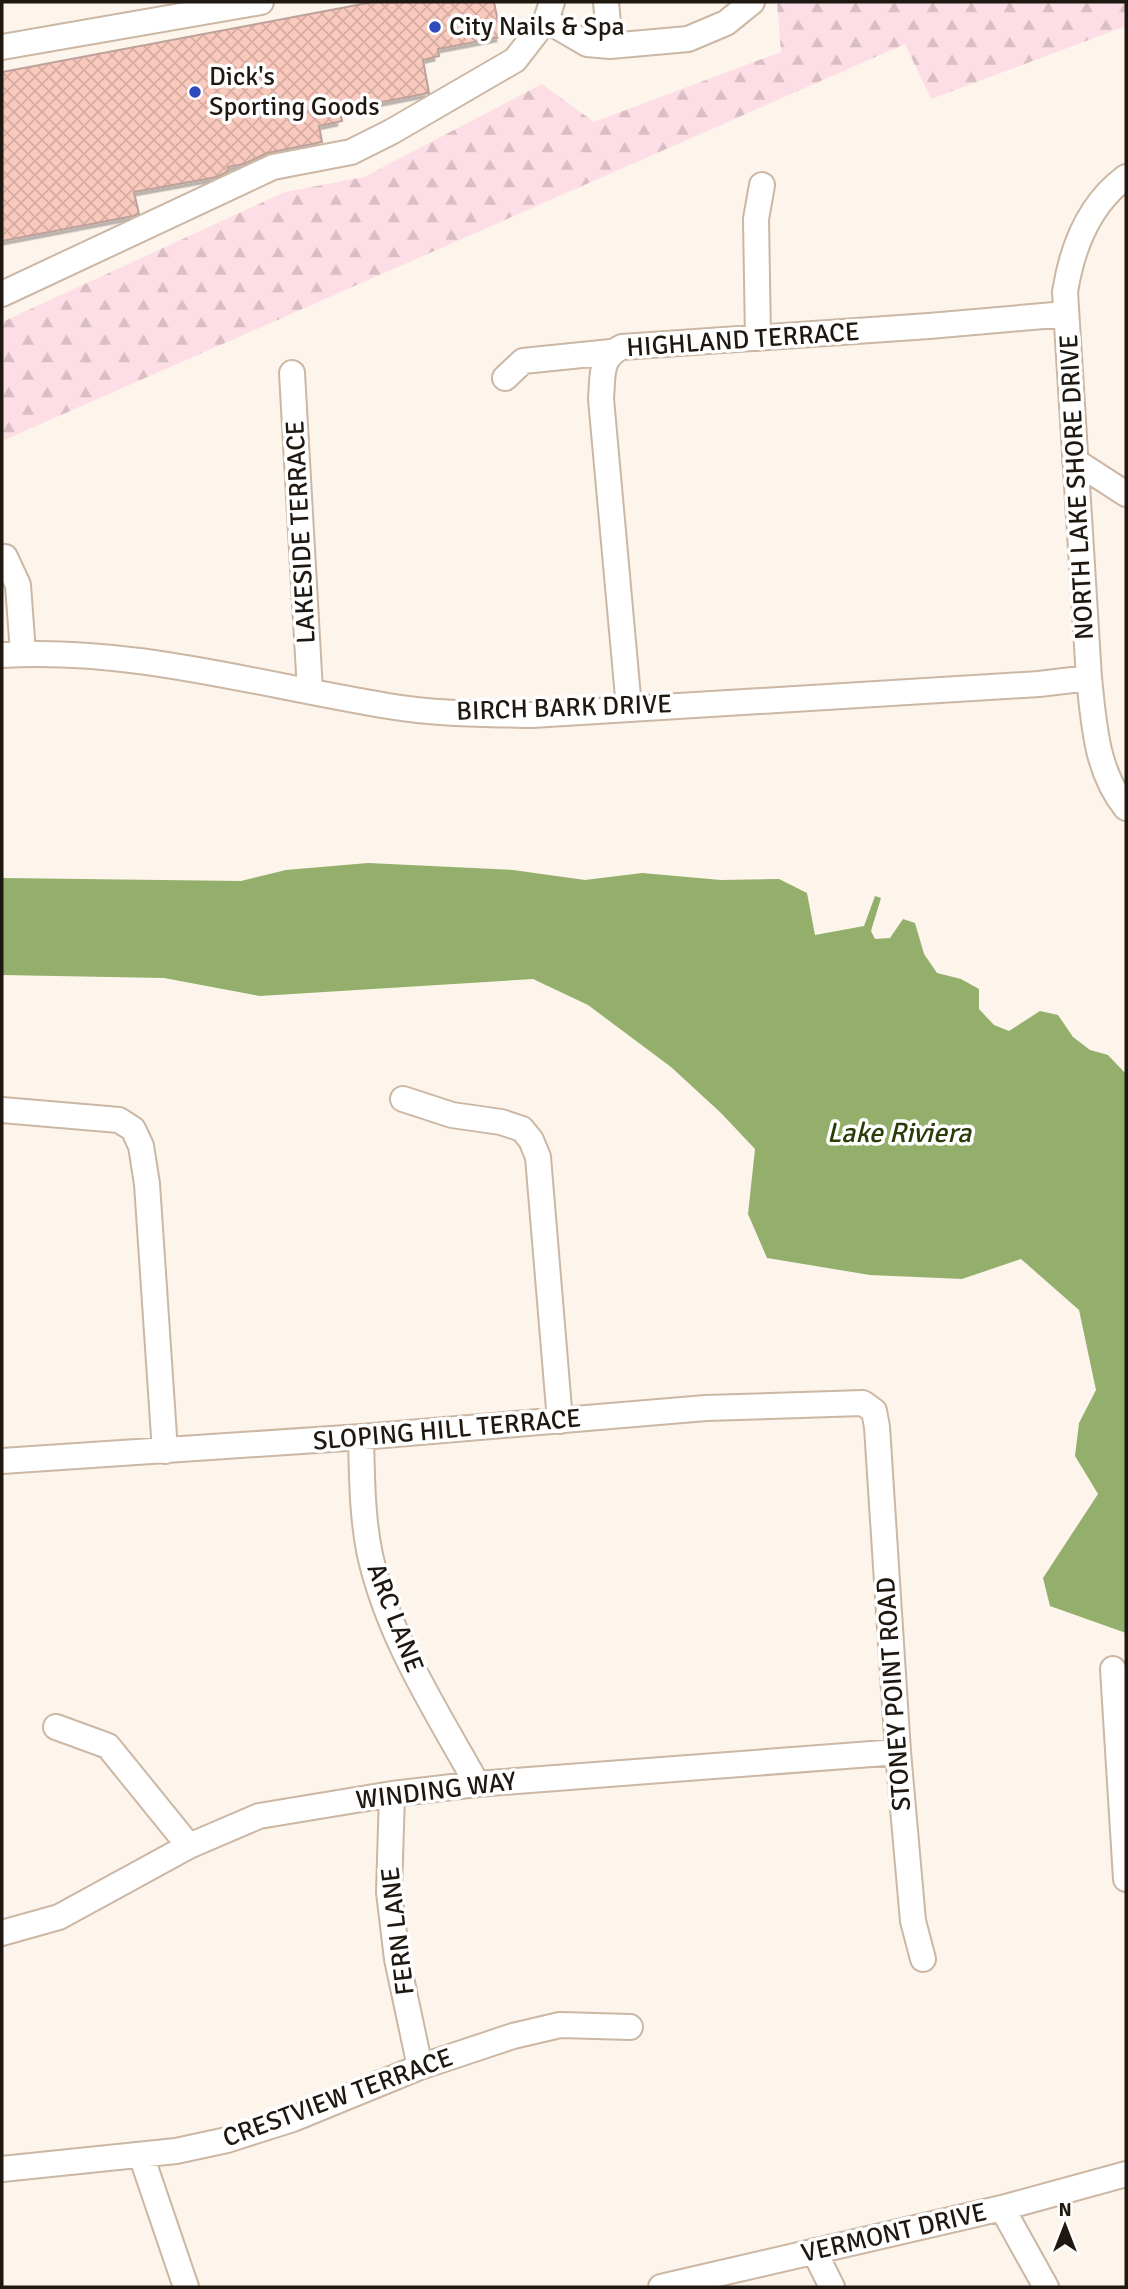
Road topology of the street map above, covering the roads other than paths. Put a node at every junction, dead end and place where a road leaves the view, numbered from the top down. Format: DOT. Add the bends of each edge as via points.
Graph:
graph roads {
  1 [pos="261,2"];
  2 [pos="606,2"];
  3 [pos="752,2"];
  4 [pos="549,11"];
  5 [pos="610,46"];
  6 [pos="2,47"];
  7 [pos="1126,177"];
  8 [pos="762,185"];
  9 [pos="2,293"];
  10 [pos="1066,314"];
  11 [pos="758,338"];
  12 [pos="611,352"];
  13 [pos="292,373"];
  14 [pos="505,378"];
  15 [pos="1074,461"];
  16 [pos="1126,494"];
  17 [pos="5,557"];
  18 [pos="12,654"];
  19 [pos="1088,678"];
  20 [pos="310,691"];
  21 [pos="629,708"];
  22 [pos="1126,808"];
  23 [pos="403,1099"];
  24 [pos="2,1110"];
  25 [pos="560,1420"];
  26 [pos="877,1427"];
  27 [pos="361,1437"];
  28 [pos="165,1451"];
  29 [pos="2,1461"];
  30 [pos="1113,1669"];
  31 [pos="56,1727"];
  32 [pos="898,1752"];
  33 [pos="477,1784"];
  34 [pos="392,1794"];
  35 [pos="189,1846"];
  36 [pos="1126,1879"];
  37 [pos="2,1933"];
  38 [pos="923,1959"];
  39 [pos="630,2027"];
  40 [pos="420,2067"];
  41 [pos="141,2155"];
  42 [pos="2,2169"];
  43 [pos="1126,2174"];
  44 [pos="1002,2208"];
  45 [pos="814,2252"];
  46 [pos="186,2287"];
  47 [pos="661,2287"];
  48 [pos="832,2287"];
  49 [pos="1046,2287"];
  1 -- 6 [label="street"];
  2 -- 5 [label="street"];
  3 -- 5 [label="street" via="726,23 688,38"];
  4 -- 5 [label="street" via="587,44"];
  4 -- 9 [label="street" via="515,60 391,132 352,152 273,167"];
  7 -- 10 [label="street, NORTH LAKE SHORE DRIVE" via="1093,211 1070,261"];
  8 -- 11 [label="street" via="756,219"];
  10 -- 11 [label="street, HIGHLAND TERRACE"];
  10 -- 15 [label="street, NORTH LAKE SHORE DRIVE"];
  11 -- 12 [label="street, HIGHLAND TERRACE" via="622,347"];
  12 -- 14 [label="street" via="523,362"];
  12 -- 21 [label="street, HIGHLAND TERRACE" via="604,366 601,399"];
  13 -- 20 [label="street, LAKESIDE TERRACE"];
  15 -- 16 [label="street"];
  15 -- 19 [label="street, NORTH LAKE SHORE DRIVE"];
  17 -- 18 [label="street" via="18,585"];
  18 -- 20 [label="street, BIRCH BARK DRIVE" via="101,655"];
  19 -- 21 [label="street, BIRCH BARK DRIVE"];
  19 -- 22 [label="street, NORTH LAKE SHORE DRIVE" via="1095,738 1106,778"];
  20 -- 21 [label="street, BIRCH BARK DRIVE" via="447,713 532,715"];
  23 -- 25 [label="street" via="452,1115 522,1129 531,1140 538,1157"];
  24 -- 28 [label="street" via="119,1119 133,1129 141,1146 147,1184"];
  25 -- 26 [label="street, SLOPING HILL TERRACE" via="706,1408 863,1403 874,1411"];
  25 -- 27 [label="street, SLOPING HILL TERRACE"];
  26 -- 32 [label="street, STONEY POINT ROAD"];
  27 -- 28 [label="street, SLOPING HILL TERRACE"];
  27 -- 33 [label="street, ARC LANE" via="370,1556 388,1611 402,1651"];
  28 -- 29 [label="street, SLOPING HILL TERRACE"];
  30 -- 36 [label="street"];
  31 -- 35 [label="street" via="108,1746"];
  32 -- 33 [label="street, WINDING WAY"];
  32 -- 38 [label="street, STONEY POINT ROAD" via="913,1921"];
  33 -- 34 [label="street, WINDING WAY"];
  34 -- 35 [label="street, WINDING WAY" via="259,1816"];
  34 -- 40 [label="street, FERN LANE" via="389,1892 397,1959"];
  35 -- 37 [label="street, WINDING WAY" via="59,1917"];
  39 -- 40 [label="street, CRESTVIEW TERRACE" via="560,2025"];
  40 -- 41 [label="street, CRESTVIEW TERRACE" via="293,2119 227,2140"];
  41 -- 42 [label="street, CRESTVIEW TERRACE"];
  41 -- 46 [label="street"];
  43 -- 44 [label="street, VERMONT DRIVE"];
  44 -- 45 [label="street, VERMONT DRIVE"];
  44 -- 49 [label="street"];
  45 -- 47 [label="street, VERMONT DRIVE"];
  45 -- 48 [label="street"];
}
